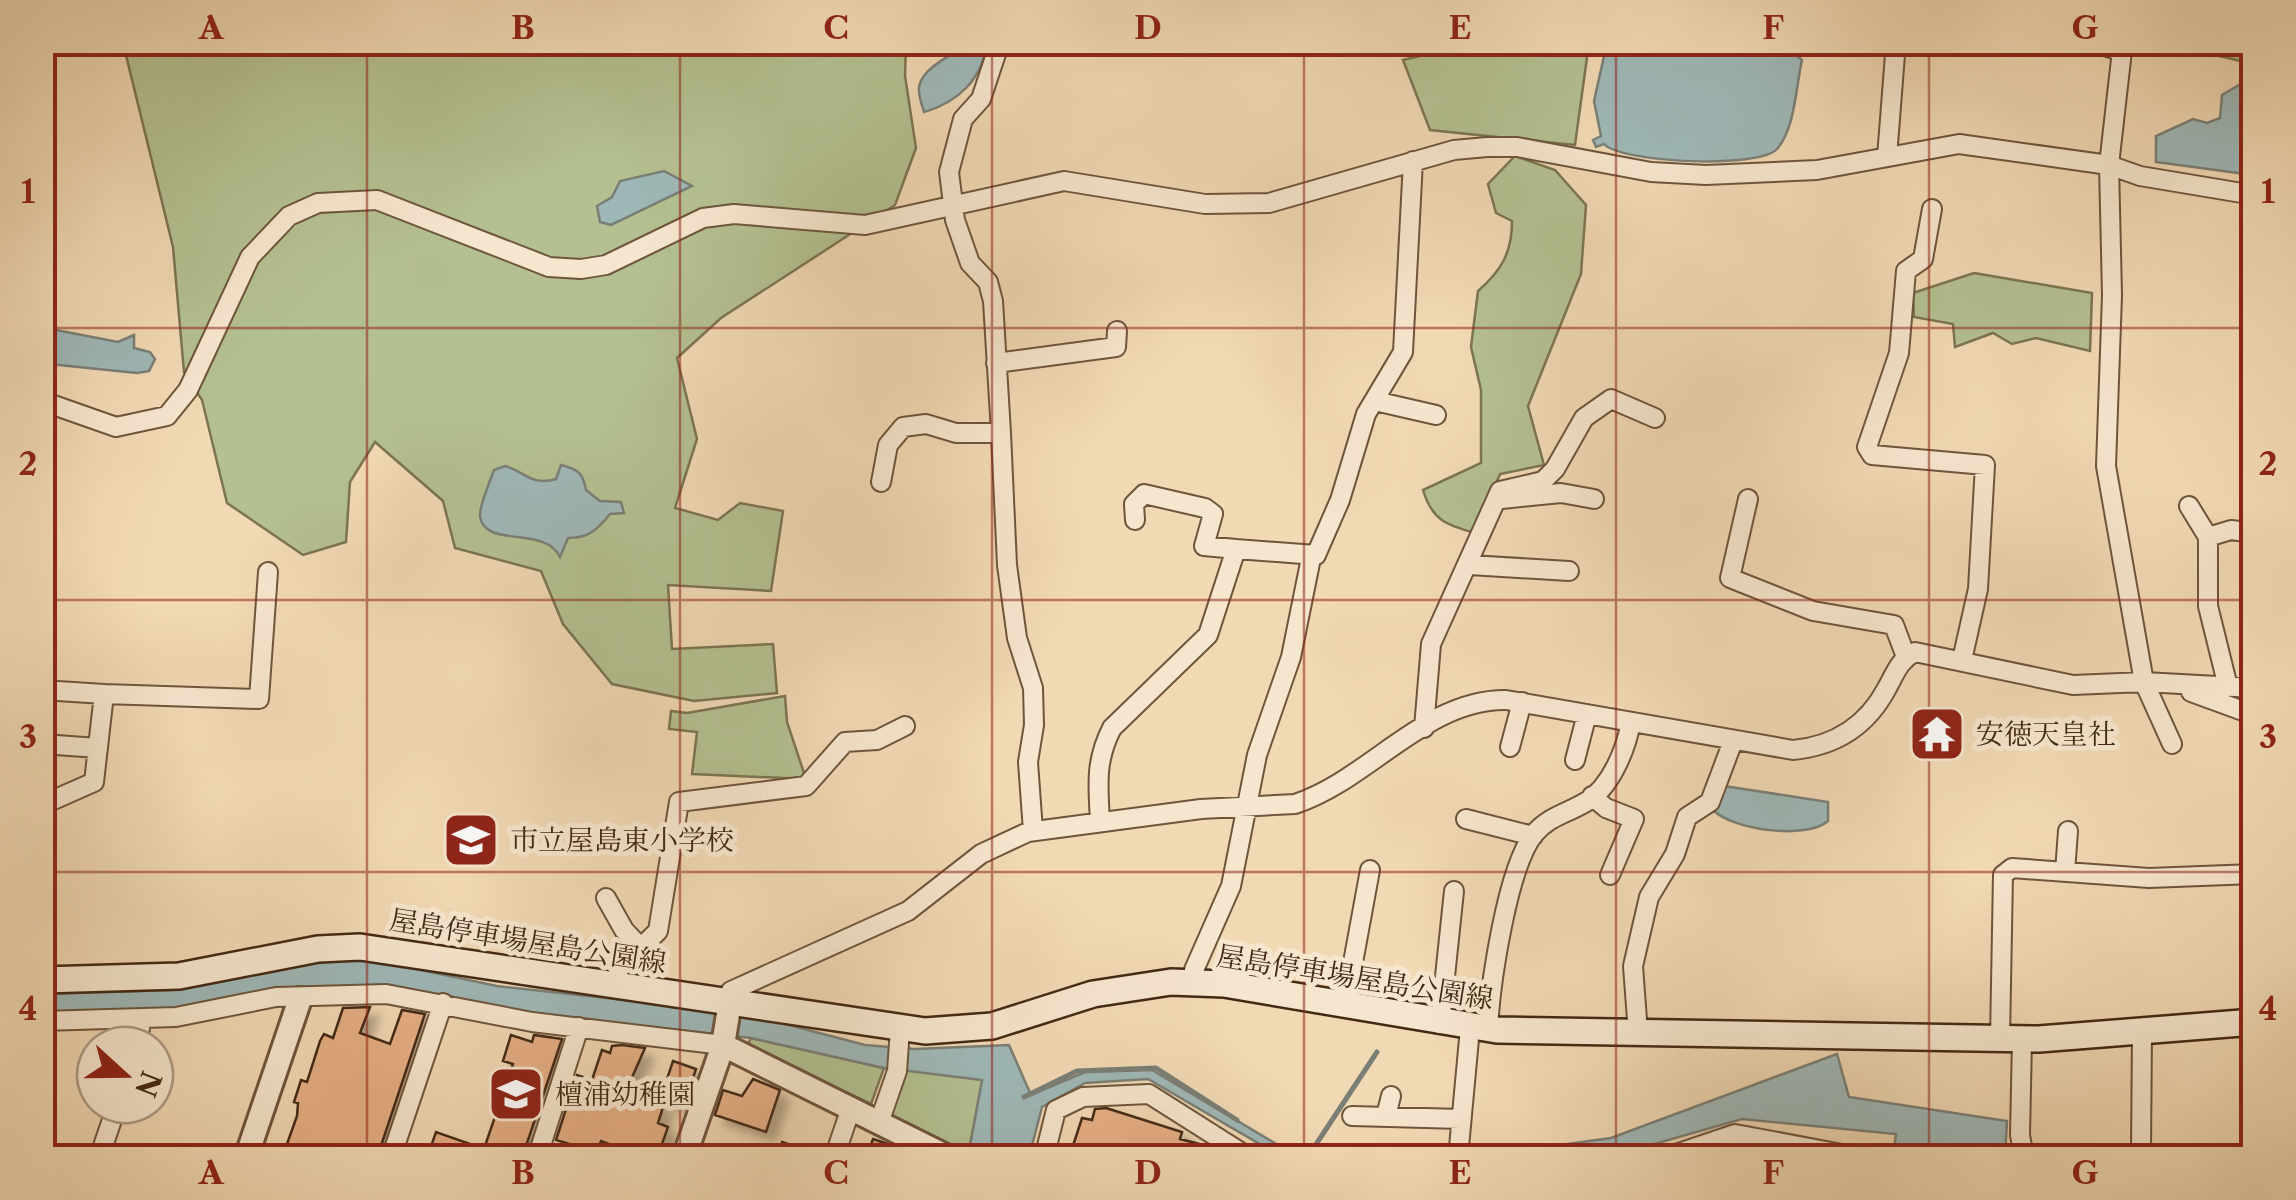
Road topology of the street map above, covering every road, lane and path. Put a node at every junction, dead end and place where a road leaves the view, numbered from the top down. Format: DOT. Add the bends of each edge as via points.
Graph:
graph roads {
  1 [pos="1000,42"];
  2 [pos="1896,42"];
  3 [pos="2092,42"];
  4 [pos="2121,47"];
  5 [pos="1887,156"];
  6 [pos="1412,160"];
  7 [pos="2108,166"];
  8 [pos="2254,195"];
  9 [pos="954,206"];
  10 [pos="1932,208"];
  11 [pos="1117,331"];
  12 [pos="996,363"];
  13 [pos="42,401"];
  14 [pos="1375,401"];
  15 [pos="1436,415"];
  16 [pos="1655,418"];
  17 [pos="1001,433"];
  18 [pos="881,482"];
  19 [pos="1748,499"];
  20 [pos="1496,500"];
  21 [pos="1594,500"];
  22 [pos="2188,506"];
  23 [pos="1135,520"];
  24 [pos="2254,533"];
  25 [pos="2208,537"];
  26 [pos="1236,549"];
  27 [pos="1311,558"];
  28 [pos="1470,565"];
  29 [pos="1569,571"];
  30 [pos="268,572"];
  31 [pos="1906,656"];
  32 [pos="1962,660"];
  33 [pos="2144,682"];
  34 [pos="2176,686"];
  35 [pos="2228,687"];
  36 [pos="2254,688"];
  37 [pos="42,690"];
  38 [pos="104,694"];
  39 [pos="1522,702"];
  40 [pos="1587,714"];
  41 [pos="2254,715"];
  42 [pos="1632,722"];
  43 [pos="905,726"];
  44 [pos="1424,728"];
  45 [pos="1732,741"];
  46 [pos="42,744"];
  47 [pos="2172,744"];
  48 [pos="1510,747"];
  49 [pos="98,748"];
  50 [pos="1575,760"];
  51 [pos="1592,796"];
  52 [pos="42,805"];
  53 [pos="1246,810"];
  54 [pos="1466,819"];
  55 [pos="1100,820"];
  56 [pos="1033,831"];
  57 [pos="2068,831"];
  58 [pos="1533,836"];
  59 [pos="1370,870"];
  60 [pos="2065,872"];
  61 [pos="2254,874"];
  62 [pos="1610,876"];
  63 [pos="1454,890"];
  64 [pos="606,898"];
  65 [pos="641,948"];
  66 [pos="42,980"];
  67 [pos="1194,982"];
  68 [pos="617,984"];
  69 [pos="300,999"];
  70 [pos="730,1002"];
  71 [pos="443,1003"];
  72 [pos="1345,1006"];
  73 [pos="141,1018"];
  74 [pos="42,1022"];
  75 [pos="2253,1022"];
  76 [pos="1440,1024"];
  77 [pos="140,1025"];
  78 [pos="579,1027"];
  79 [pos="1479,1029"];
  80 [pos="2142,1031"];
  81 [pos="1638,1032"];
  82 [pos="899,1037"];
  83 [pos="2011,1039"];
  84 [pos="722,1045"];
  85 [pos="2254,1060"];
  86 [pos="1390,1096"];
  87 [pos="850,1108"];
  88 [pos="1352,1116"];
  89 [pos="1386,1116"];
  90 [pos="1462,1118"];
  91 [pos="879,1122"];
  92 [pos="111,1125"];
  93 [pos="1756,1138"];
  94 [pos="2141,1150"];
  95 [pos="1459,1152"];
  96 [pos="99,1158"];
  97 [pos="246,1158"];
  98 [pos="391,1158"];
  99 [pos="537,1158"];
  100 [pos="684,1158"];
  101 [pos="834,1158"];
  102 [pos="950,1158"];
  103 [pos="1044,1158"];
  104 [pos="1250,1158"];
  105 [pos="1664,1158"];
  106 [pos="1751,1158"];
  107 [pos="1863,1158"];
  108 [pos="2024,1158"];
  1 -- 9 [label="street" via="981,98 962,119 953,146"];
  2 -- 5 [label="street"];
  3 -- 4 [label="street"];
  4 -- 7 [label="street"];
  5 -- 6 [label="street" via="1817,170 1706,175 1604,166 1518,147"];
  5 -- 7 [label="street" via="1959,144"];
  6 -- 9 [label="street" via="1269,203 1204,204 1064,181"];
  6 -- 14 [label="street" via="1403,352"];
  7 -- 8 [label="street"];
  7 -- 33 [label="street" via="2106,466"];
  9 -- 12 [label="street" via="970,263 988,282 994,301"];
  9 -- 13 [label="street" via="865,225 775,214 704,218 606,265 581,269 549,267 377,200 318,203 289,216 250,257 188,390 167,416 116,426"];
  10 -- 32 [label="street" via="1923,260 1906,271 1899,353 1867,447 1872,455 1985,465 1978,589"];
  11 -- 12 [label="street" via="1116,348"];
  12 -- 17 [label="street"];
  14 -- 15 [label="street"];
  14 -- 27 [label="street"];
  16 -- 20 [label="street" via="1611,399 1584,418 1542,482 1500,491"];
  17 -- 18 [label="street" via="903,427 888,445"];
  17 -- 56 [label="street" via="1017,638 1033,688"];
  19 -- 31 [label="street" via="1730,578 1813,611 1894,625"];
  20 -- 21 [label="street" via="1561,493"];
  20 -- 28 [label="street"];
  22 -- 25 [label="street"];
  23 -- 26 [label="street" via="1134,504 1144,494 1205,508 1214,514 1204,546"];
  24 -- 25 [label="street"];
  25 -- 35 [label="street" via="2208,606"];
  26 -- 27 [label="street"];
  26 -- 55 [label="street" via="1208,635 1112,728 1102,747 1096,779"];
  27 -- 53 [label="street" via="1291,657 1266,724"];
  28 -- 29 [label="street"];
  28 -- 44 [label="street" via="1431,644"];
  30 -- 38 [label="street" via="260,699"];
  31 -- 32 [label="street" via="1925,652"];
  31 -- 45 [label="street" via="1866,719 1840,738 1793,750"];
  32 -- 33 [label="street" via="2074,685"];
  33 -- 34 [label="street"];
  33 -- 47 [label="street"];
  34 -- 35 [label="street"];
  34 -- 41 [label="street"];
  35 -- 36 [label="street"];
  37 -- 38 [label="street"];
  38 -- 49 [label="street"];
  39 -- 40 [label="street"];
  39 -- 44 [label="street" via="1477,702"];
  39 -- 48 [label="street"];
  40 -- 42 [label="street"];
  40 -- 50 [label="street"];
  42 -- 45 [label="street"];
  42 -- 51 [label="street" via="1613,772"];
  43 -- 65 [label="street" via="877,740 845,742 806,786 679,802 658,931"];
  44 -- 53 [label="street" via="1308,800"];
  45 -- 81 [label="street" via="1710,802 1687,817 1676,854 1648,901 1632,966"];
  46 -- 49 [label="street"];
  49 -- 52 [label="street" via="94,782"];
  51 -- 58 [label="street"];
  51 -- 62 [label="street" via="1634,819"];
  53 -- 55 [label="street"];
  53 -- 67 [label="street" via="1230,886"];
  54 -- 58 [label="street"];
  55 -- 56 [label="street"];
  56 -- 70 [label="street" via="982,854 908,911 732,991"];
  57 -- 60 [label="street"];
  58 -- 79 [label="street" via="1507,904"];
  59 -- 72 [label="street"];
  60 -- 61 [label="street" via="2149,878"];
  60 -- 83 [label="street" via="2012,868 2003,875"];
  63 -- 76 [label="street"];
  64 -- 65 [label="street"];
  65 -- 68 [label="street" via="619,969"];
  66 -- 68 [label="main road, 屋島停車場屋島公園線" via="178,976 360,946"];
  67 -- 72 [label="main road, 屋島停車場屋島公園線"];
  67 -- 82 [label="main road, 屋島停車場屋島公園線" via="1118,988 992,1026"];
  68 -- 70 [label="main road, 屋島停車場屋島公園線"];
  69 -- 71 [label="street" via="386,994"];
  69 -- 73 [label="street"];
  69 -- 97 [label="street"];
  70 -- 82 [label="main road, 屋島停車場屋島公園線"];
  70 -- 84 [label="street"];
  71 -- 78 [label="street"];
  71 -- 98 [label="street"];
  72 -- 76 [label="main road, 屋島停車場屋島公園線"];
  73 -- 74 [label="street"];
  73 -- 77 [label="street"];
  75 -- 80 [label="main road, 屋島停車場屋島公園線"];
  75 -- 85 [label="street"];
  76 -- 79 [label="main road, 屋島停車場屋島公園線"];
  78 -- 84 [label="street"];
  78 -- 99 [label="street"];
  79 -- 81 [label="main road, 屋島停車場屋島公園線"];
  79 -- 90 [label="street"];
  80 -- 83 [label="main road, 屋島停車場屋島公園線"];
  80 -- 94 [label="street"];
  81 -- 83 [label="main road, 屋島停車場屋島公園線"];
  82 -- 91 [label="street" via="897,1071"];
  83 -- 108 [label="street"];
  84 -- 87 [label="street"];
  84 -- 100 [label="street"];
  86 -- 89 [label="street"];
  87 -- 91 [label="street"];
  87 -- 101 [label="street"];
  88 -- 89 [label="street"];
  89 -- 90 [label="street"];
  90 -- 95 [label="street"];
  91 -- 102 [label="street"];
  92 -- 96 [label="street"];
  93 -- 105 [label="street" via="1735,1134"];
  93 -- 106 [label="street"];
  93 -- 107 [label="street"];
  103 -- 104 [label="street" via="1056,1110 1084,1096 1149,1094"];
}
